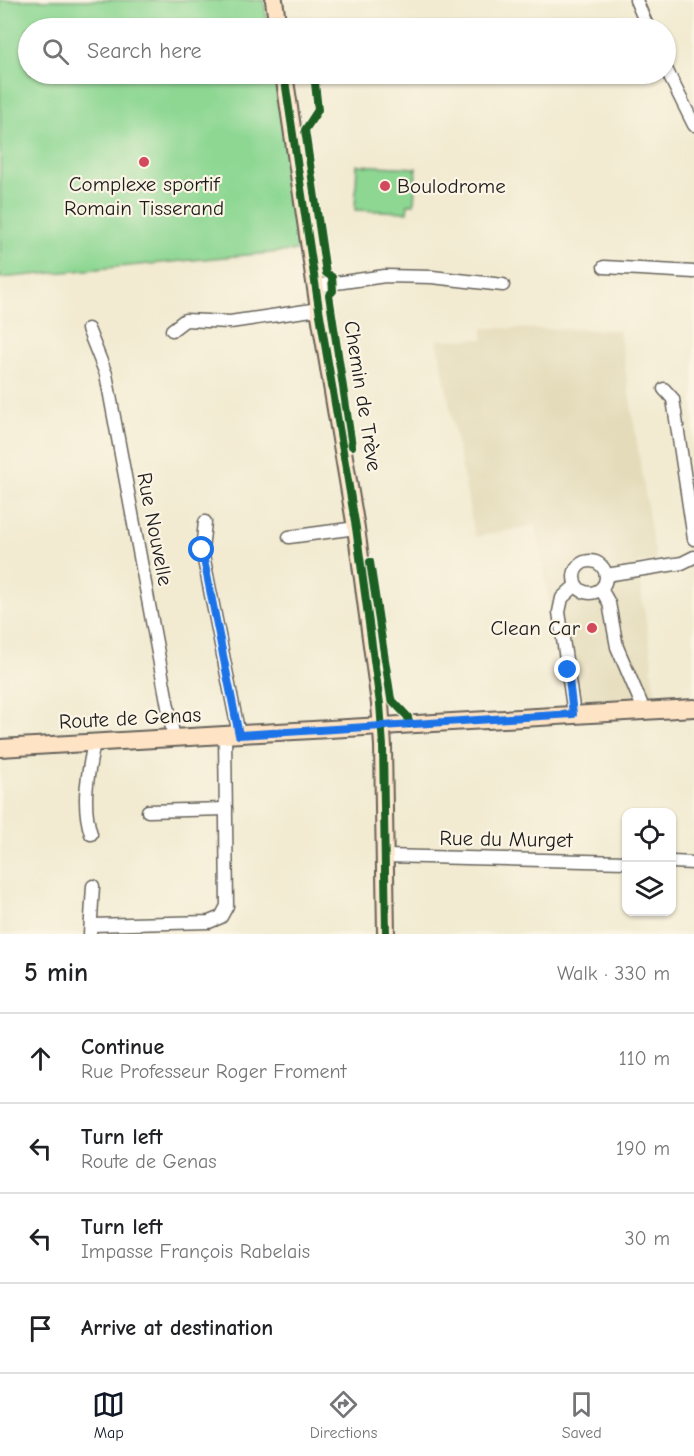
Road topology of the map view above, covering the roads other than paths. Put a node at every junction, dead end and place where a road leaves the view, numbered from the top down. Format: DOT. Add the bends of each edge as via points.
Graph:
graph roads {
  1 [pos="274,0"];
  2 [pos="636,0"];
  3 [pos="277,18"];
  4 [pos="644,18"];
  5 [pos="285,84"];
  6 [pos="674,84"];
  7 [pos="694,125"];
  8 [pos="604,267"];
  9 [pos="694,272"];
  10 [pos="503,285"];
  11 [pos="315,286"];
  12 [pos="319,309"];
  13 [pos="88,329"];
  14 [pos="172,330"];
  15 [pos="664,388"];
  16 [pos="205,522"];
  17 [pos="356,528"];
  18 [pos="288,537"];
  19 [pos="694,539"];
  20 [pos="694,557"];
  21 [pos="606,575"];
  22 [pos="576,585"];
  23 [pos="601,589"];
  24 [pos="694,708"];
  25 [pos="644,710"];
  26 [pos="573,714"];
  27 [pos="381,726"];
  28 [pos="232,735"];
  29 [pos="174,739"];
  30 [pos="94,742"];
  31 [pos="0,748"];
  32 [pos="226,809"];
  33 [pos="148,812"];
  34 [pos="91,834"];
  35 [pos="385,856"];
  36 [pos="622,862"];
  37 [pos="676,862"];
  38 [pos="694,863"];
  39 [pos="93,886"];
  40 [pos="91,930"];
  41 [pos="386,934"];
  1 -- 3 [label="street"];
  2 -- 4 [label="street"];
  5 -- 11 [label="street, Chemin de Trève"];
  6 -- 7 [label="street"];
  8 -- 9 [label="street"];
  10 -- 11 [label="street" via="385,276"];
  11 -- 12 [label="street, Chemin de Trève"];
  12 -- 14 [label="street" via="230,322 185,320"];
  12 -- 17 [label="street, Chemin de Trève"];
  13 -- 29 [label="street, Rue Nouvelle" via="106,374"];
  15 -- 19 [label="street" via="673,399"];
  16 -- 28 [label="street" via="202,550"];
  17 -- 18 [label="street"];
  17 -- 27 [label="street, Chemin de Trève"];
  20 -- 21 [label="street" via="682,563"];
  21 -- 22 [label="street" via="597,563 587,561 575,570"];
  21 -- 23 [label="street"];
  22 -- 23 [label="street" via="586,593"];
  22 -- 26 [label="street" via="562,598 559,612"];
  23 -- 25 [label="street" via="609,603 617,647"];
  24 -- 25 [label="street, Route de Genas"];
  25 -- 26 [label="street, Route de Genas"];
  26 -- 27 [label="street, Route de Genas"];
  27 -- 28 [label="street, Route de Genas"];
  27 -- 35 [label="street, Chemin de Trève"];
  28 -- 29 [label="street, Route de Genas"];
  28 -- 32 [label="street"];
  29 -- 30 [label="street, Route de Genas"];
  30 -- 31 [label="street, Route de Genas"];
  30 -- 34 [label="street" via="85,789"];
  32 -- 33 [label="street"];
  32 -- 40 [label="street" via="227,906 221,917 209,922"];
  35 -- 36 [label="street, Rue du Murget"];
  35 -- 41 [label="street, Chemin de Trève"];
  37 -- 38 [label="street"];
  39 -- 40 [label="street"];
}
